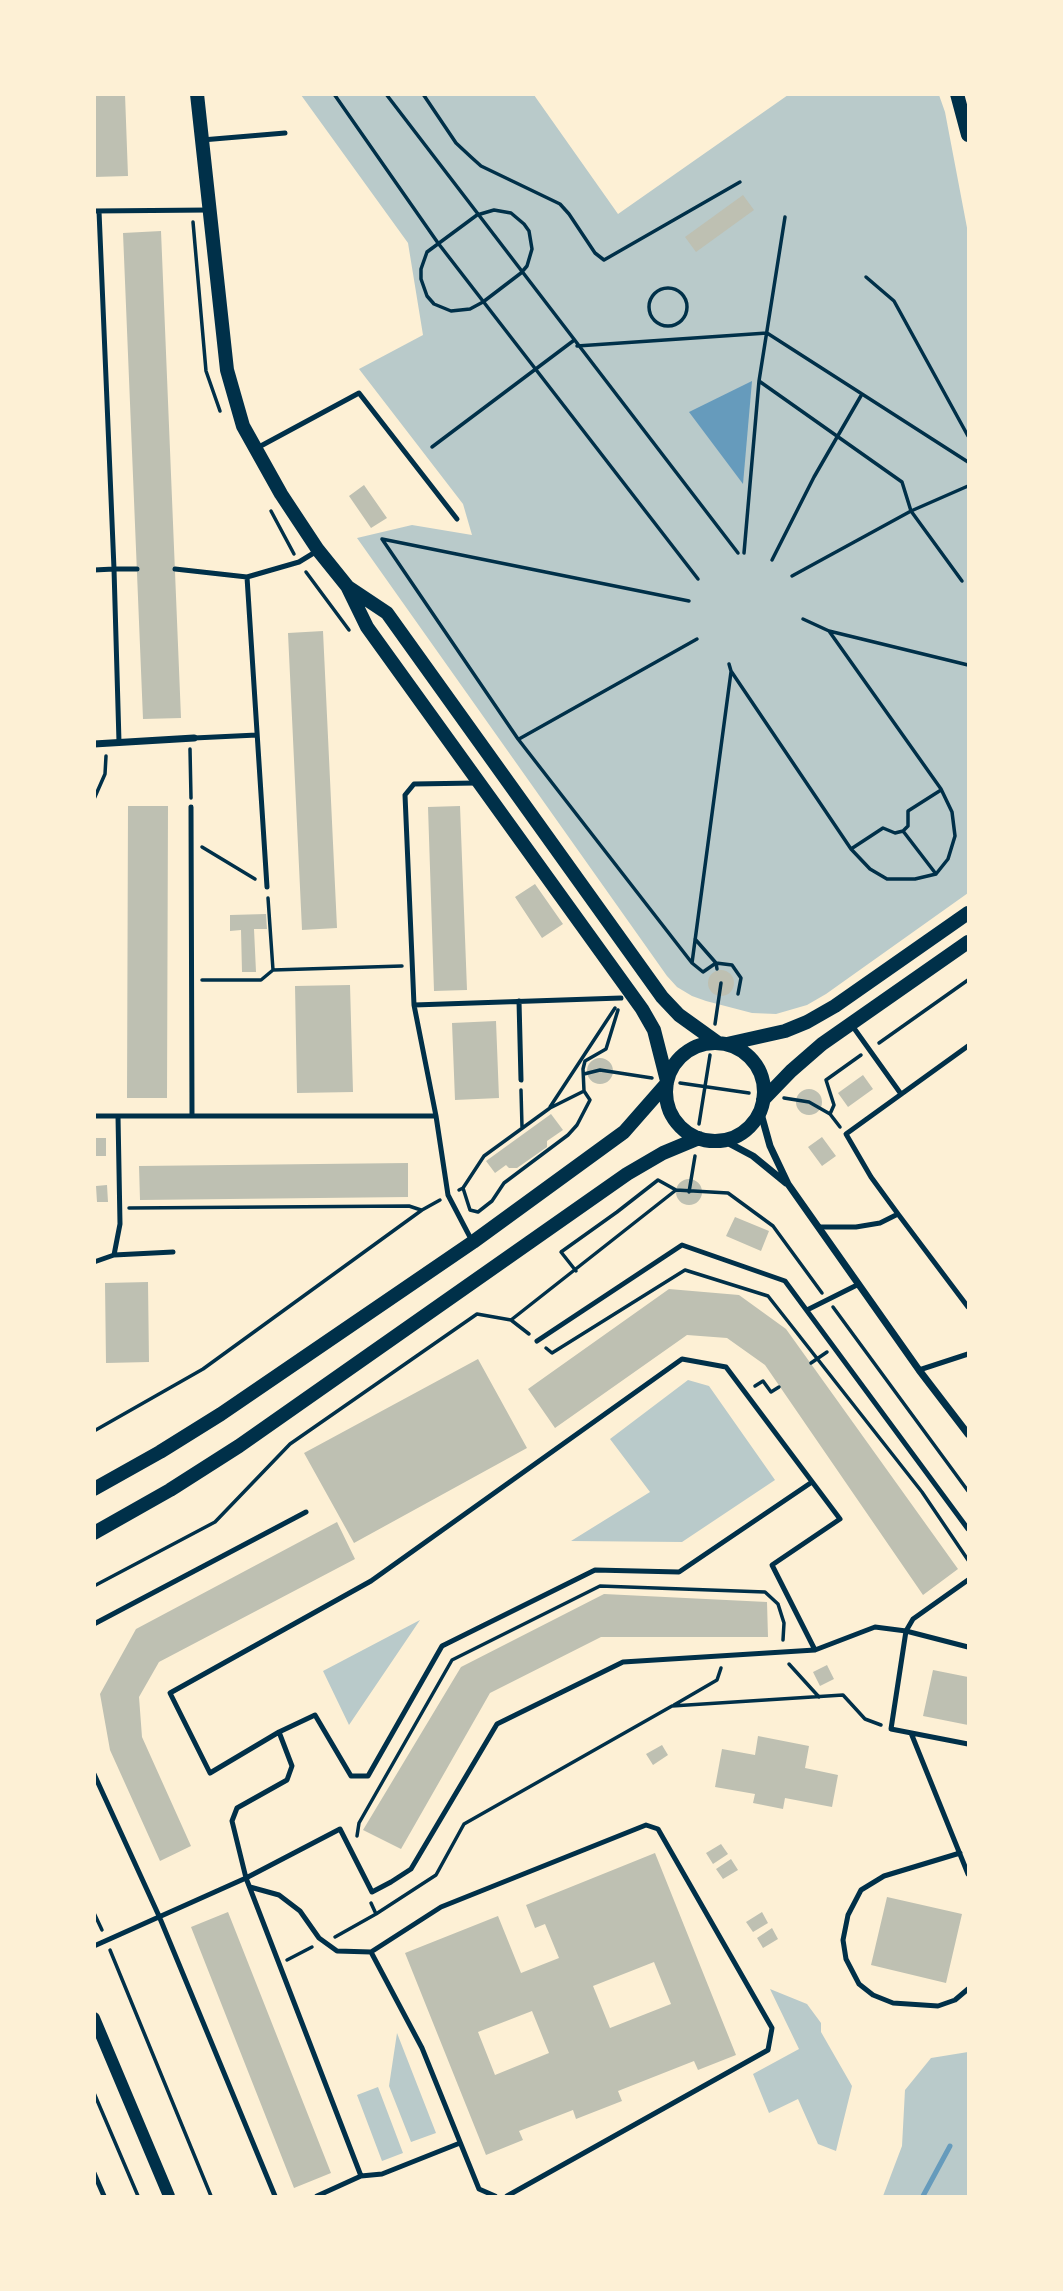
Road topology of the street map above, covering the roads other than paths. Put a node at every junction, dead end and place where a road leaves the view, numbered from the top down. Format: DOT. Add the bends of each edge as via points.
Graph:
graph roads {
  1 [pos="197,94"];
  2 [pos="957,94"];
  3 [pos="285,133"];
  4 [pos="968,135"];
  5 [pos="202,141"];
  6 [pos="209,210"];
  7 [pos="97,211"];
  8 [pos="254,449"];
  9 [pos="457,519"];
  10 [pos="318,550"];
  11 [pos="114,569"];
  12 [pos="137,569"];
  13 [pos="175,569"];
  14 [pos="94,570"];
  15 [pos="247,577"];
  16 [pos="347,586"];
  17 [pos="257,734"];
  18 [pos="192,739"];
  19 [pos="119,742"];
  20 [pos="94,744"];
  21 [pos="480,783"];
  22 [pos="191,807"];
  23 [pos="267,887"];
  24 [pos="968,913"];
  25 [pos="968,942"];
  26 [pos="621,998"];
  27 [pos="519,1001"];
  28 [pos="414,1006"];
  29 [pos="851,1024"];
  30 [pos="717,1042"];
  31 [pos="968,1046"];
  32 [pos="521,1080"];
  33 [pos="666,1081"];
  34 [pos="901,1094"];
  35 [pos="760,1101"];
  36 [pos="94,1116"];
  37 [pos="118,1116"];
  38 [pos="192,1116"];
  39 [pos="436,1116"];
  40 [pos="698,1139"];
  41 [pos="723,1140"];
  42 [pos="788,1184"];
  43 [pos="898,1214"];
  44 [pos="819,1227"];
  45 [pos="473,1242"];
  46 [pos="173,1252"];
  47 [pos="114,1255"];
  48 [pos="94,1262"];
  49 [pos="859,1284"];
  50 [pos="968,1307"];
  51 [pos="807,1310"];
  52 [pos="537,1341"];
  53 [pos="968,1354"];
  54 [pos="919,1370"];
  55 [pos="968,1434"];
  56 [pos="812,1482"];
  57 [pos="94,1489"];
  58 [pos="306,1511"];
  59 [pos="968,1529"];
  60 [pos="94,1533"];
  61 [pos="968,1580"];
  62 [pos="94,1624"];
  63 [pos="906,1631"];
  64 [pos="968,1647"];
  65 [pos="815,1650"];
  66 [pos="279,1732"];
  67 [pos="912,1733"];
  68 [pos="968,1744"];
  69 [pos="94,1774"];
  70 [pos="960,1853"];
  71 [pos="968,1874"];
  72 [pos="246,1878"];
  73 [pos="250,1887"];
  74 [pos="159,1916"];
  75 [pos="94,1946"];
  76 [pos="371,1952"];
  77 [pos="968,1989"];
  78 [pos="94,2018"];
  79 [pos="460,2143"];
  80 [pos="94,2173"];
  81 [pos="361,2176"];
  82 [pos="104,2196"];
  83 [pos="169,2196"];
  84 [pos="275,2196"];
  85 [pos="317,2196"];
  86 [pos="495,2196"];
  87 [pos="507,2196"];
  1 -- 5 [label="main road"];
  2 -- 4 [label="main road"];
  3 -- 5 [label="lane"];
  5 -- 6 [label="main road"];
  6 -- 7 [label="lane"];
  6 -- 8 [label="main road" via="227,370"];
  7 -- 11 [label="lane"];
  8 -- 9 [label="lane" via="359,393"];
  8 -- 10 [label="main road"];
  10 -- 15 [label="lane" via="299,562"];
  10 -- 16 [label="main road"];
  11 -- 12 [label="lane"];
  11 -- 14 [label="lane"];
  11 -- 19 [label="lane"];
  13 -- 15 [label="lane"];
  15 -- 17 [label="lane"];
  16 -- 21 [label="main road" via="367,627"];
  16 -- 30 [label="main road" via="387,614 662,997"];
  17 -- 18 [label="lane"];
  17 -- 23 [label="lane"];
  18 -- 19 [label="street"];
  19 -- 20 [label="street"];
  21 -- 28 [label="lane" via="414,784 405,795"];
  21 -- 33 [label="main road" via="642,1009 654,1030"];
  22 -- 38 [label="lane"];
  24 -- 30 [label="main road" via="807,1023"];
  25 -- 29 [label="main road"];
  26 -- 27 [label="lane"];
  27 -- 28 [label="lane"];
  27 -- 32 [label="lane"];
  28 -- 39 [label="lane"];
  29 -- 34 [label="lane"];
  29 -- 35 [label="main road" via="806,1057"];
  30 -- 33 [label="main road" via="688,1051"];
  30 -- 35 [label="main road" via="747,1055 755,1064 764,1087"];
  31 -- 34 [label="lane"];
  33 -- 40 [label="main road" via="666,1097 676,1121"];
  33 -- 45 [label="main road" via="624,1132"];
  34 -- 43 [label="lane" via="846,1134"];
  35 -- 41 [label="main road" via="747,1129"];
  35 -- 42 [label="street" via="770,1146"];
  36 -- 37 [label="lane"];
  37 -- 38 [label="lane"];
  37 -- 47 [label="lane" via="120,1224"];
  38 -- 39 [label="lane"];
  39 -- 45 [label="lane" via="448,1195"];
  40 -- 41 [label="main road"];
  40 -- 60 [label="main road" via="627,1174 239,1446"];
  41 -- 42 [label="street"];
  42 -- 44 [label="street"];
  43 -- 44 [label="lane" via="856,1227"];
  43 -- 50 [label="lane"];
  44 -- 49 [label="street"];
  45 -- 57 [label="main road" via="221,1414"];
  46 -- 47 [label="lane"];
  47 -- 48 [label="lane"];
  49 -- 51 [label="lane"];
  49 -- 54 [label="street"];
  51 -- 52 [label="lane" via="785,1281 682,1245"];
  51 -- 59 [label="lane"];
  53 -- 54 [label="lane"];
  54 -- 55 [label="street"];
  56 -- 65 [label="lane" via="840,1519 772,1565"];
  56 -- 66 [label="lane" via="679,1572 595,1570 442,1646 368,1776 351,1776 315,1714"];
  56 -- 66 [label="lane" via="726,1367 682,1359 371,1581 170,1693 210,1773"];
  58 -- 62 [label="lane"];
  61 -- 63 [label="lane" via="913,1619"];
  63 -- 64 [label="lane"];
  63 -- 65 [label="lane" via="875,1627"];
  63 -- 67 [label="lane" via="891,1729"];
  65 -- 72 [label="lane" via="623,1662 497,1724 411,1869 372,1892 340,1829"];
  66 -- 72 [label="lane" via="292,1766 287,1780 237,1808 232,1821"];
  67 -- 68 [label="lane"];
  67 -- 70 [label="lane"];
  69 -- 74 [label="lane"];
  70 -- 71 [label="lane"];
  70 -- 77 [label="lane" via="884,1876 861,1890 848,1915 843,1940 846,1959 859,1984 893,2003 938,2006 956,2000"];
  72 -- 73 [label="lane"];
  72 -- 74 [label="lane"];
  73 -- 76 [label="lane" via="279,1895 337,1951"];
  73 -- 81 [label="lane"];
  74 -- 75 [label="lane"];
  74 -- 84 [label="lane"];
  76 -- 79 [label="lane" via="422,2048"];
  76 -- 87 [label="lane" via="441,1907 646,1825 659,1829 772,2028 768,2050"];
  78 -- 83 [label="street"];
  79 -- 81 [label="lane" via="382,2174"];
  79 -- 86 [label="lane" via="479,2189"];
  80 -- 82 [label="lane"];
  81 -- 85 [label="lane"];
}
